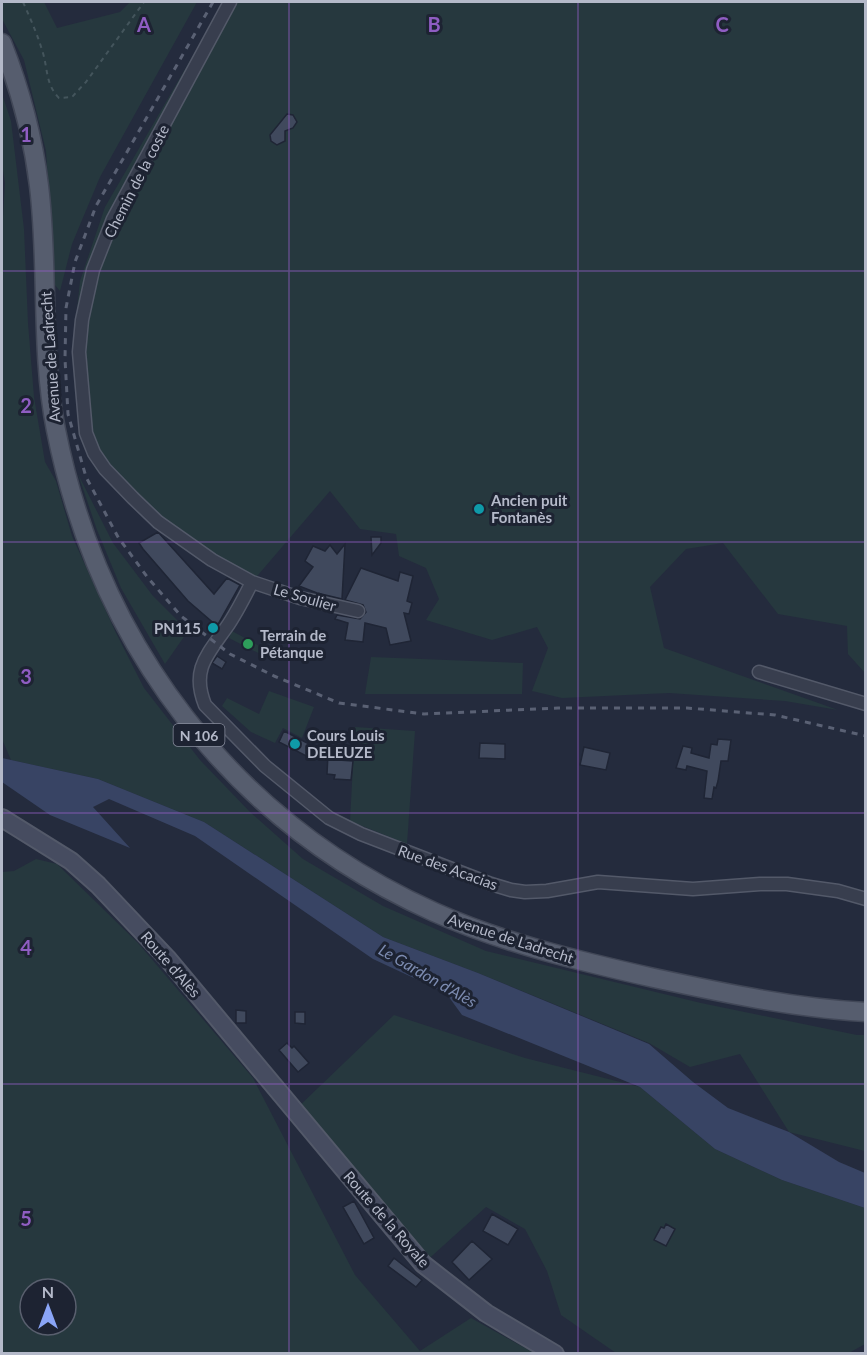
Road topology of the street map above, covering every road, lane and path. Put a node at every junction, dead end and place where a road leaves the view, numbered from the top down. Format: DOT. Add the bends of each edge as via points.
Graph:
graph roads {
  1 [pos="23,2"];
  2 [pos="144,2"];
  3 [pos="230,2"];
  4 [pos="2,43"];
  5 [pos="252,582"];
  6 [pos="358,611"];
  7 [pos="759,672"];
  8 [pos="866,704"];
  9 [pos="2,818"];
  10 [pos="866,899"];
  11 [pos="863,1012"];
  12 [pos="316,1137"];
  13 [pos="555,1353"];
  1 -- 2 [label="path" via="37,34 49,83 59,98 72,98"];
  3 -- 5 [label="street, Chemin de la coste" via="113,219 93,270 79,352 86,433 105,469 175,534"];
  4 -- 11 [label="main road, Avenue de Ladrecht / N 106" via="22,101 37,169 50,394 62,459 80,525 107,591 146,664 184,719 238,777 294,827 351,868 434,912 506,939 643,975 775,1003"];
  5 -- 6 [label="street, Le Soulier"];
  5 -- 10 [label="street, Rue des Acacias" via="236,613 207,652 199,679 200,693 206,705 265,766 344,827 491,884 525,892 598,882 693,889 787,884"];
  7 -- 8 [label="street"];
  9 -- 12 [label="main road, Route d'Alès" via="71,861 98,885 167,958"];
  12 -- 13 [label="main road, Route de la Royale" via="423,1264 486,1313"];
}
